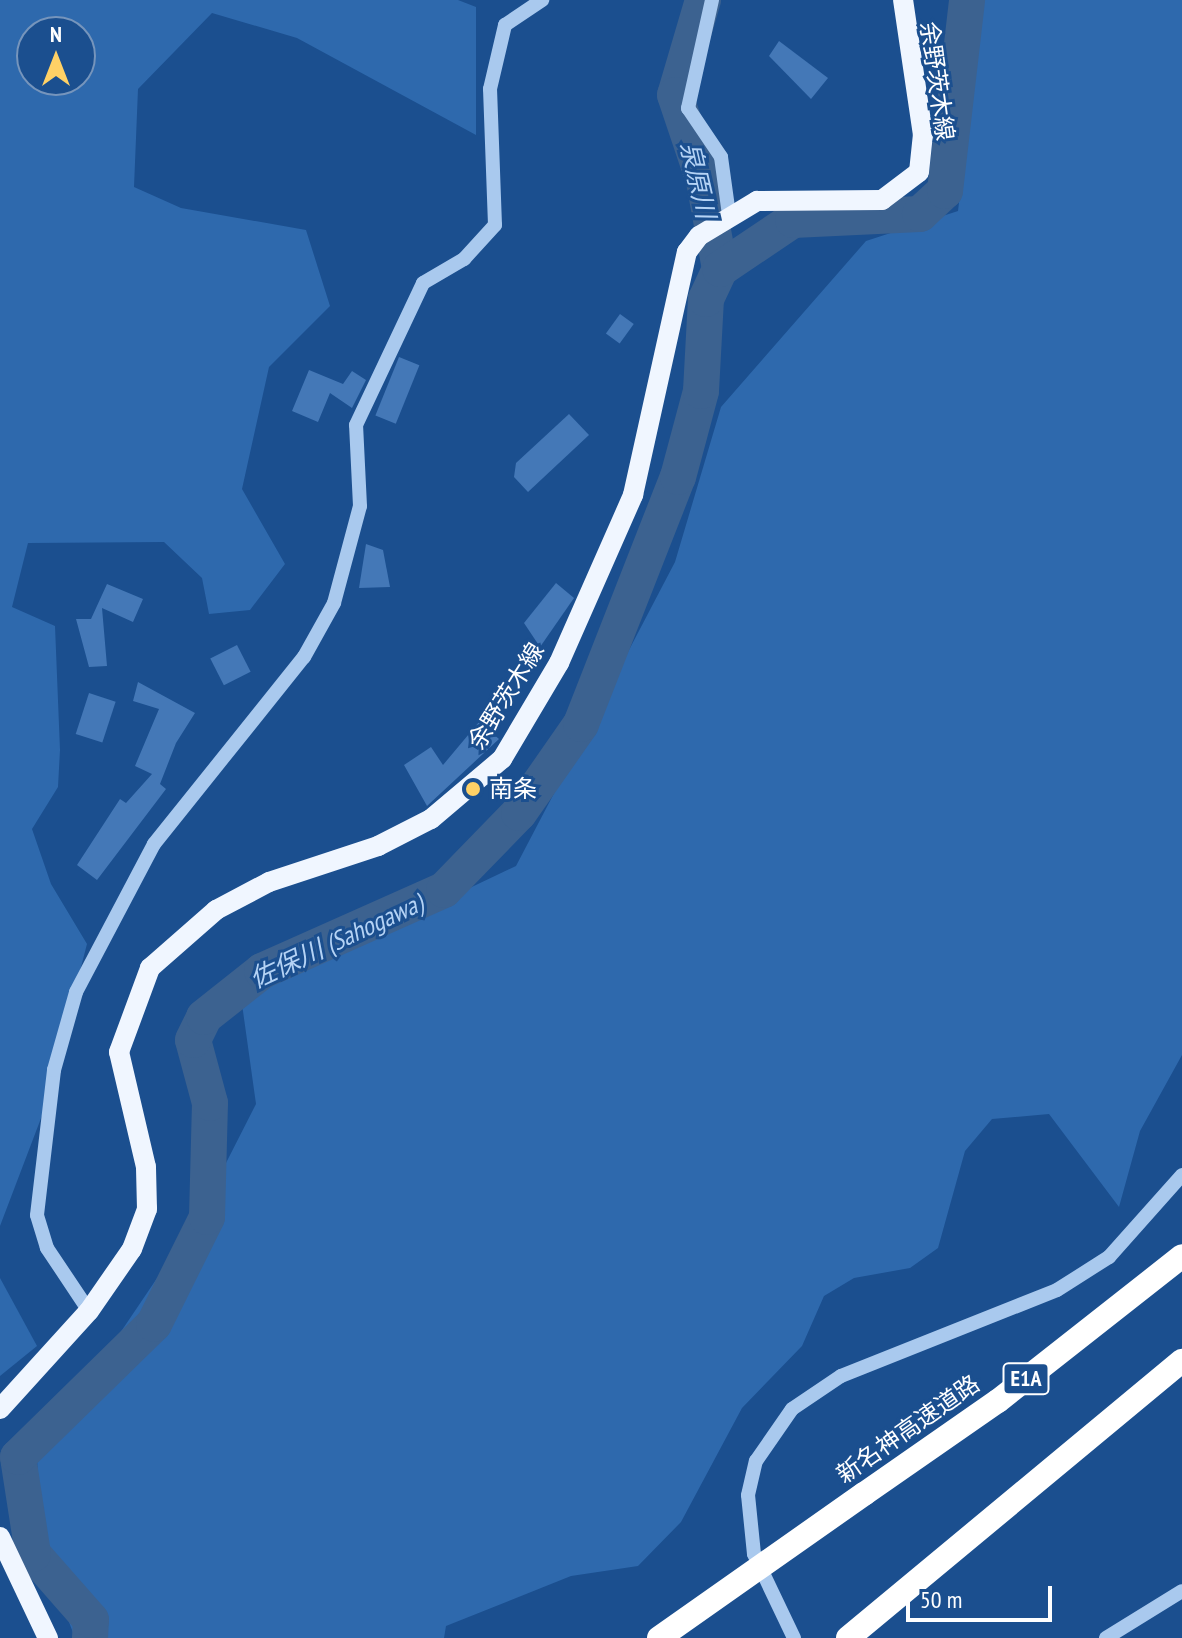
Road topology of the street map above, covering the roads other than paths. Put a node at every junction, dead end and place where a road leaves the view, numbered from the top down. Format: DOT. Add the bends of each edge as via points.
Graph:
graph roads {
  1 [pos="542,0"];
  2 [pos="712,0"];
  3 [pos="903,0"];
  4 [pos="725,218"];
  5 [pos="1182,1175"];
  6 [pos="1182,1256"];
  7 [pos="89,1311"];
  8 [pos="1182,1361"];
  9 [pos="0,1409"];
  10 [pos="0,1537"];
  11 [pos="1182,1591"];
  12 [pos="48,1638"];
  13 [pos="659,1638"];
  14 [pos="794,1638"];
  15 [pos="848,1638"];
  16 [pos="1106,1638"];
  1 -- 7 [label="street" via="505,25 490,89 495,225 464,259 423,283 356,425 360,506 334,603 304,657 154,844 76,992 54,1070 37,1215 47,1248"];
  2 -- 4 [label="street" via="688,108 721,157"];
  3 -- 4 [label="main road, 余野茨木線" via="923,135 919,172 882,200 757,201"];
  4 -- 7 [label="main road, 余野茨木線" via="699,236 678,270 633,495 559,663 502,759 431,819 378,846 269,882 216,910 150,968 128,1010 119,1052 146,1167 147,1209 132,1249"];
  5 -- 14 [label="street" via="1109,1257 1057,1290 841,1376 792,1409 756,1461 748,1495 754,1554"];
  6 -- 13 [label="highway, 新名神高速道路 / E1A, bridge" via="998,1401"];
  7 -- 9 [label="main road, 余野茨木線"];
  8 -- 15 [label="highway"];
  10 -- 12 [label="main road"];
  11 -- 16 [label="street"];
}
